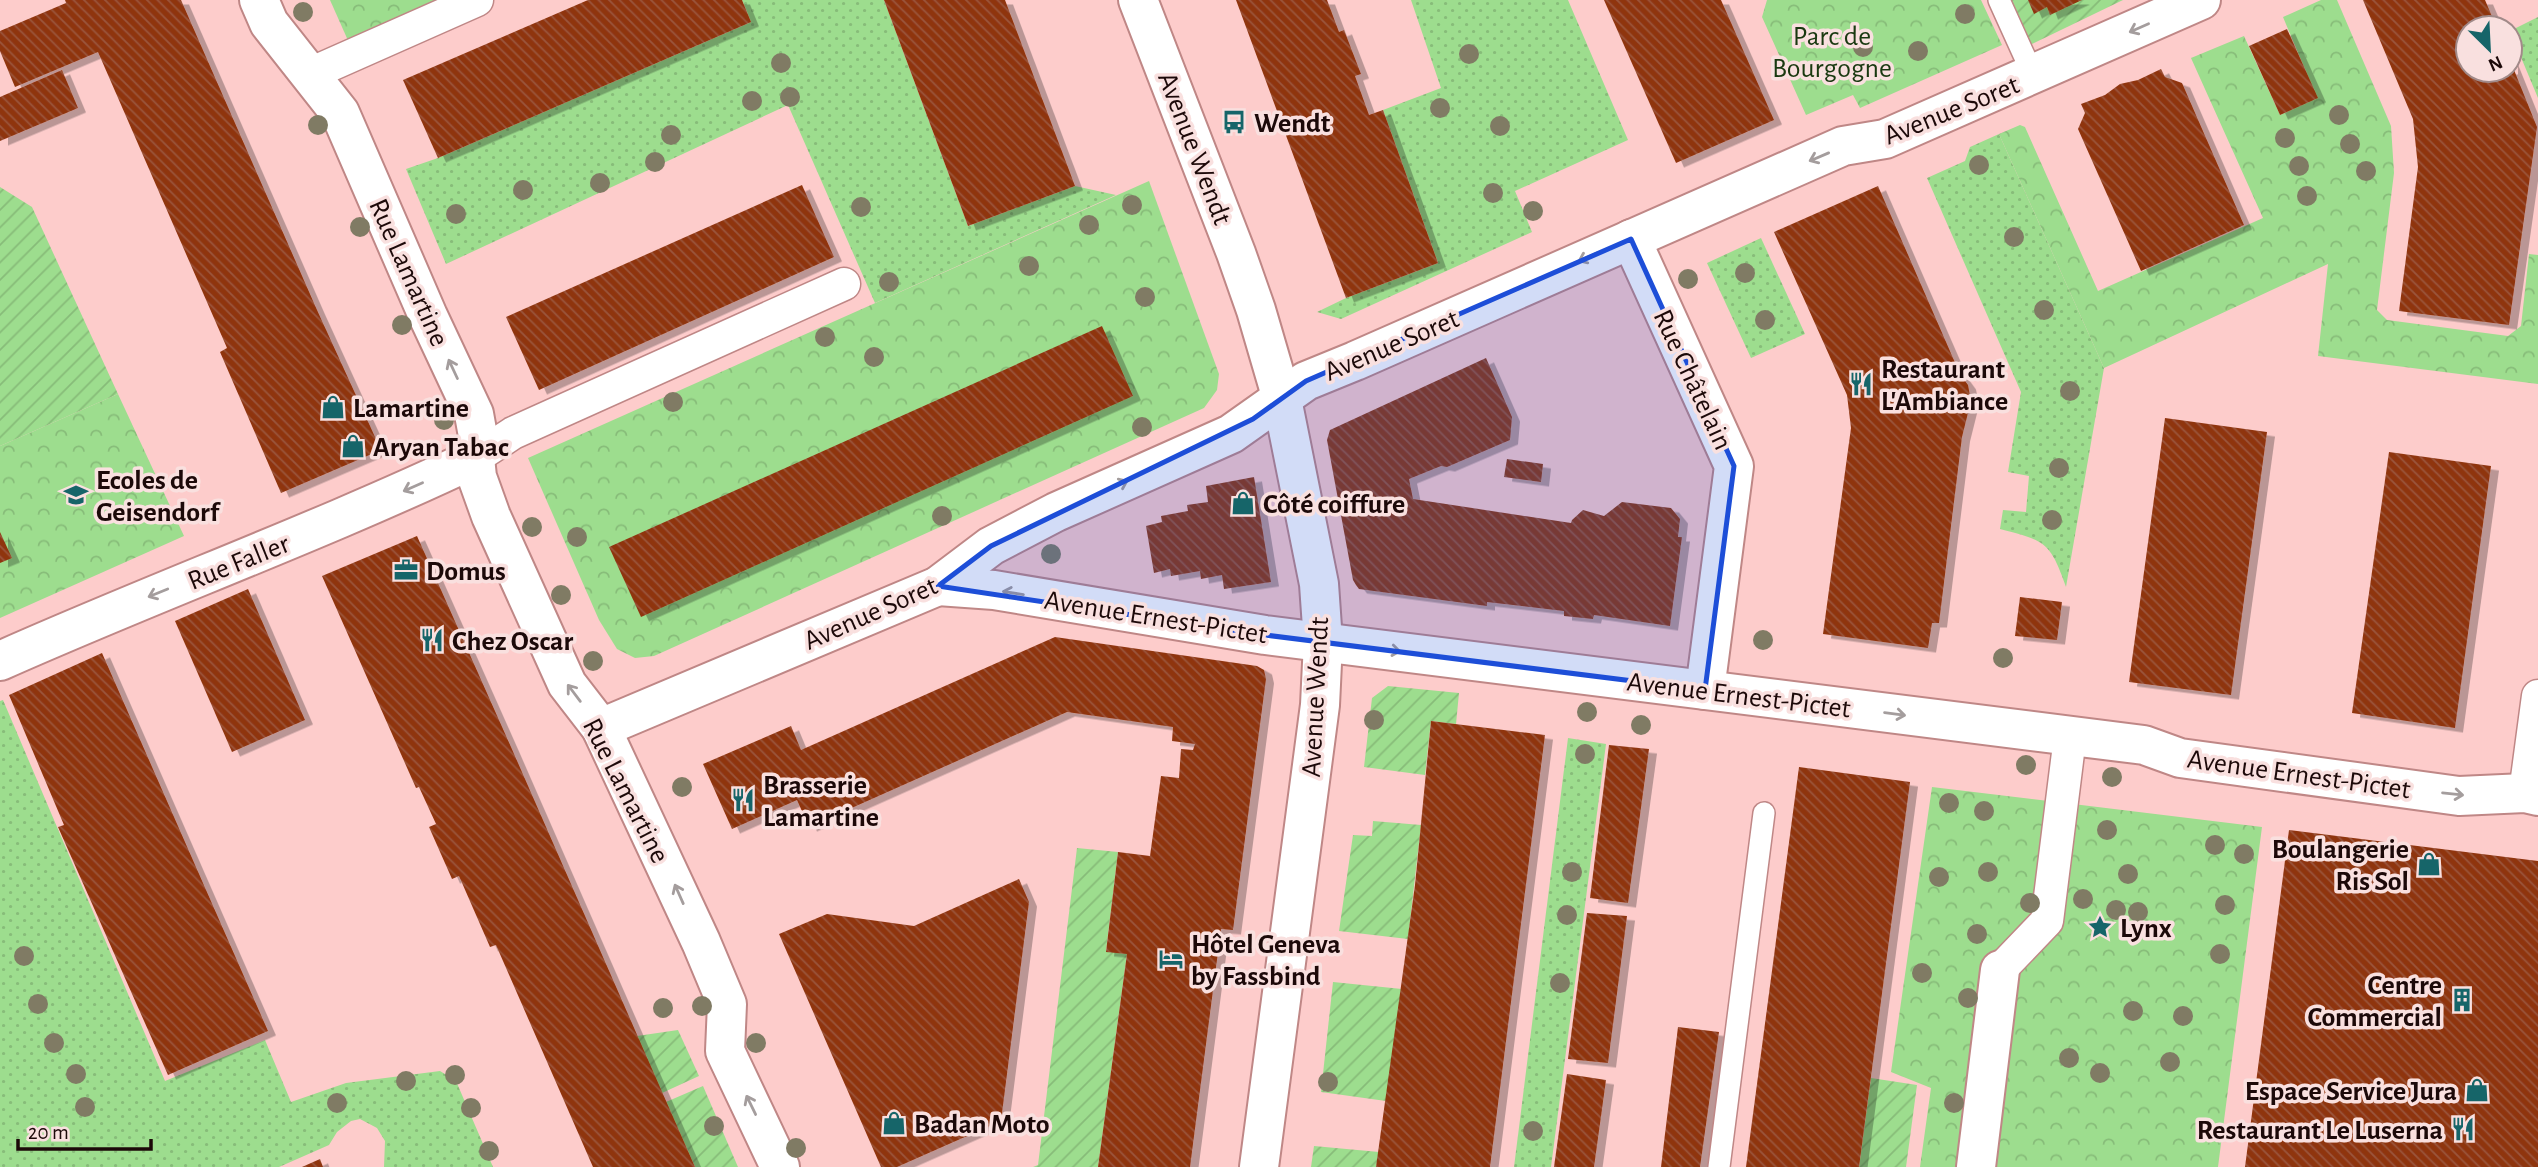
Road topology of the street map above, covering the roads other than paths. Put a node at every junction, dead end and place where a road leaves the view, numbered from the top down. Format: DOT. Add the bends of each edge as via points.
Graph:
graph roads {
  1 [pos="259,0"];
  2 [pos="477,0"];
  3 [pos="1138,0"];
  4 [pos="1999,0"];
  5 [pos="2201,0"];
  6 [pos="310,74"];
  7 [pos="2033,75"];
  8 [pos="1631,239"];
  9 [pos="844,284"];
  10 [pos="1282,399"];
  11 [pos="475,458"];
  12 [pos="938,586"];
  13 [pos="1323,642"];
  14 [pos="0,661"];
  15 [pos="1705,690"];
  16 [pos="2538,696"];
  17 [pos="601,728"];
  18 [pos="2070,737"];
  19 [pos="2531,795"];
  20 [pos="1764,813"];
  21 [pos="2000,970"];
  22 [pos="780,1167"];
  23 [pos="1259,1167"];
  24 [pos="1719,1167"];
  25 [pos="1976,1167"];
  1 -- 6 [label="street, Rue Lamartine" via="269,23"];
  2 -- 6 [label="street"];
  3 -- 10 [label="street, Avenue Wendt" via="1236,253"];
  4 -- 7 [label="lane"];
  5 -- 7 [label="street, Avenue Soret, one-way"];
  11 -- 6 [label="street, Rue Lamartine, one-way" via="474,414 340,113"];
  7 -- 8 [label="street, Avenue Soret, one-way" via="1885,139 1843,146"];
  8 -- 10 [label="street, Avenue Soret, one-way" via="1338,365"];
  8 -- 15 [label="street, Rue Châtelain" via="1734,466"];
  9 -- 11 [label="street" via="513,433"];
  12 -- 10 [label="street, Avenue Soret, one-way" via="991,546 1231,434"];
  10 -- 13 [label="street, Avenue Wendt" via="1319,584"];
  11 -- 14 [label="street, Rue Faller, one-way"];
  17 -- 11 [label="street, Rue Lamartine, one-way" via="567,684 491,516"];
  13 -- 12 [label="street, Avenue Ernest-Pictet, one-way" via="994,590"];
  12 -- 17 [label="street, Avenue Soret"];
  13 -- 15 [label="street, Avenue Ernest-Pictet, one-way"];
  13 -- 23 [label="street, Avenue Wendt" via="1318,717"];
  15 -- 18 [label="street, Avenue Ernest-Pictet, one-way"];
  16 -- 19 [label="street"];
  22 -- 17 [label="street, Rue Lamartine, one-way" via="725,1051 727,1004"];
  18 -- 19 [label="street, Avenue Ernest-Pictet, one-way" via="2144,745 2180,758 2459,796"];
  18 -- 21 [label="street" via="2047,921"];
  20 -- 24 [label="lane"];
  21 -- 25 [label="street"];
}
